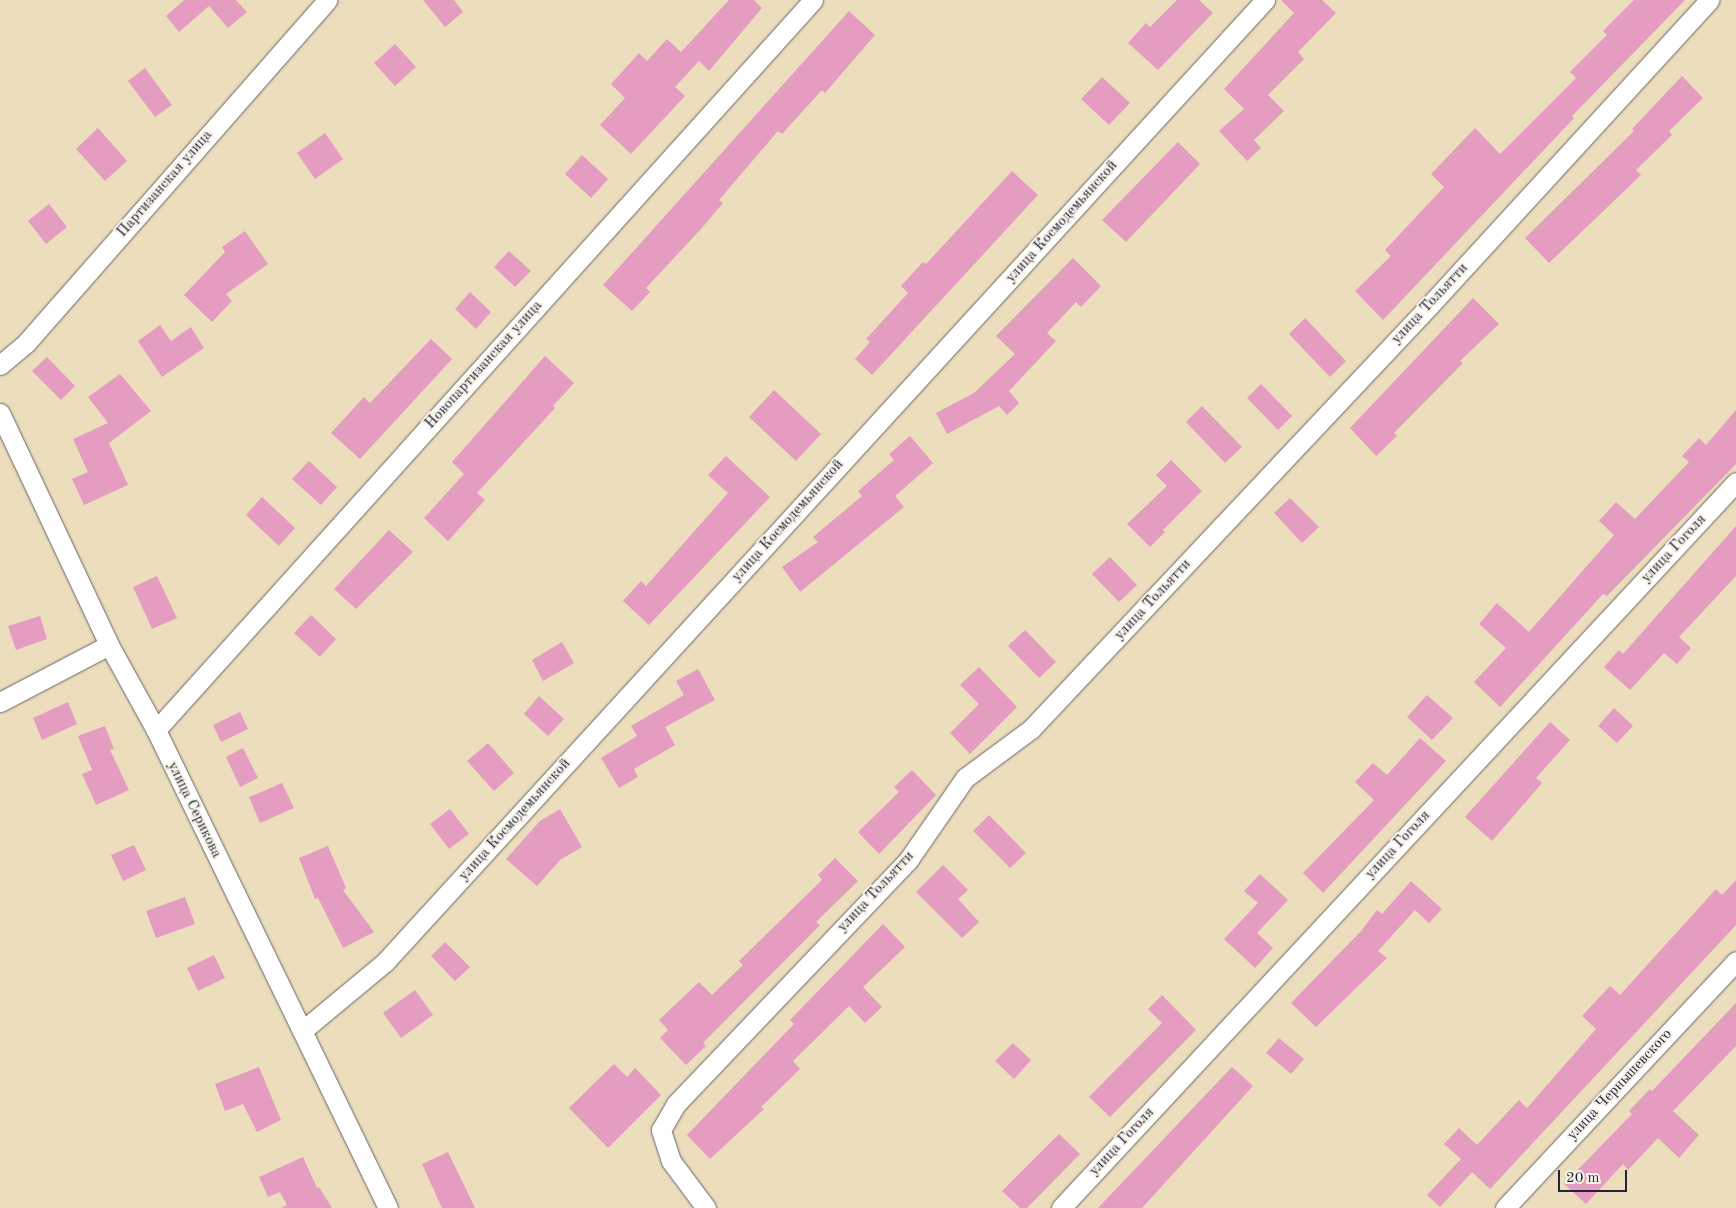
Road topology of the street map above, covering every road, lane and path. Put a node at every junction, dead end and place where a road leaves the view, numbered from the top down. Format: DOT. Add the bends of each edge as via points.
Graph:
graph roads {
  1 [pos="327,0"];
  2 [pos="813,0"];
  3 [pos="1265,0"];
  4 [pos="1709,0"];
  5 [pos="0,365"];
  6 [pos="0,413"];
  7 [pos="1736,482"];
  8 [pos="109,645"];
  9 [pos="0,702"];
  10 [pos="156,730"];
  11 [pos="1736,961"];
  12 [pos="302,1031"];
  13 [pos="388,1208"];
  14 [pos="706,1208"];
  15 [pos="1060,1208"];
  16 [pos="1504,1208"];
  1 -- 5 [label="street, Партизанская улица" via="27,342"];
  2 -- 10 [label="street, Новопартизанская улица"];
  3 -- 12 [label="street, улица Космодемьянской" via="385,962"];
  4 -- 14 [label="street, улица Тольятти" via="1430,306 1031,730 965,778 908,859 676,1104 661,1130 671,1161"];
  6 -- 8 [label="street, улица Серикова"];
  7 -- 15 [label="street, улица Гоголя"];
  8 -- 9 [label="street"];
  8 -- 10 [label="street, улица Серикова"];
  10 -- 12 [label="street, улица Серикова"];
  11 -- 16 [label="street, улица Чернышевского"];
  12 -- 13 [label="street, улица Серикова"];
}
